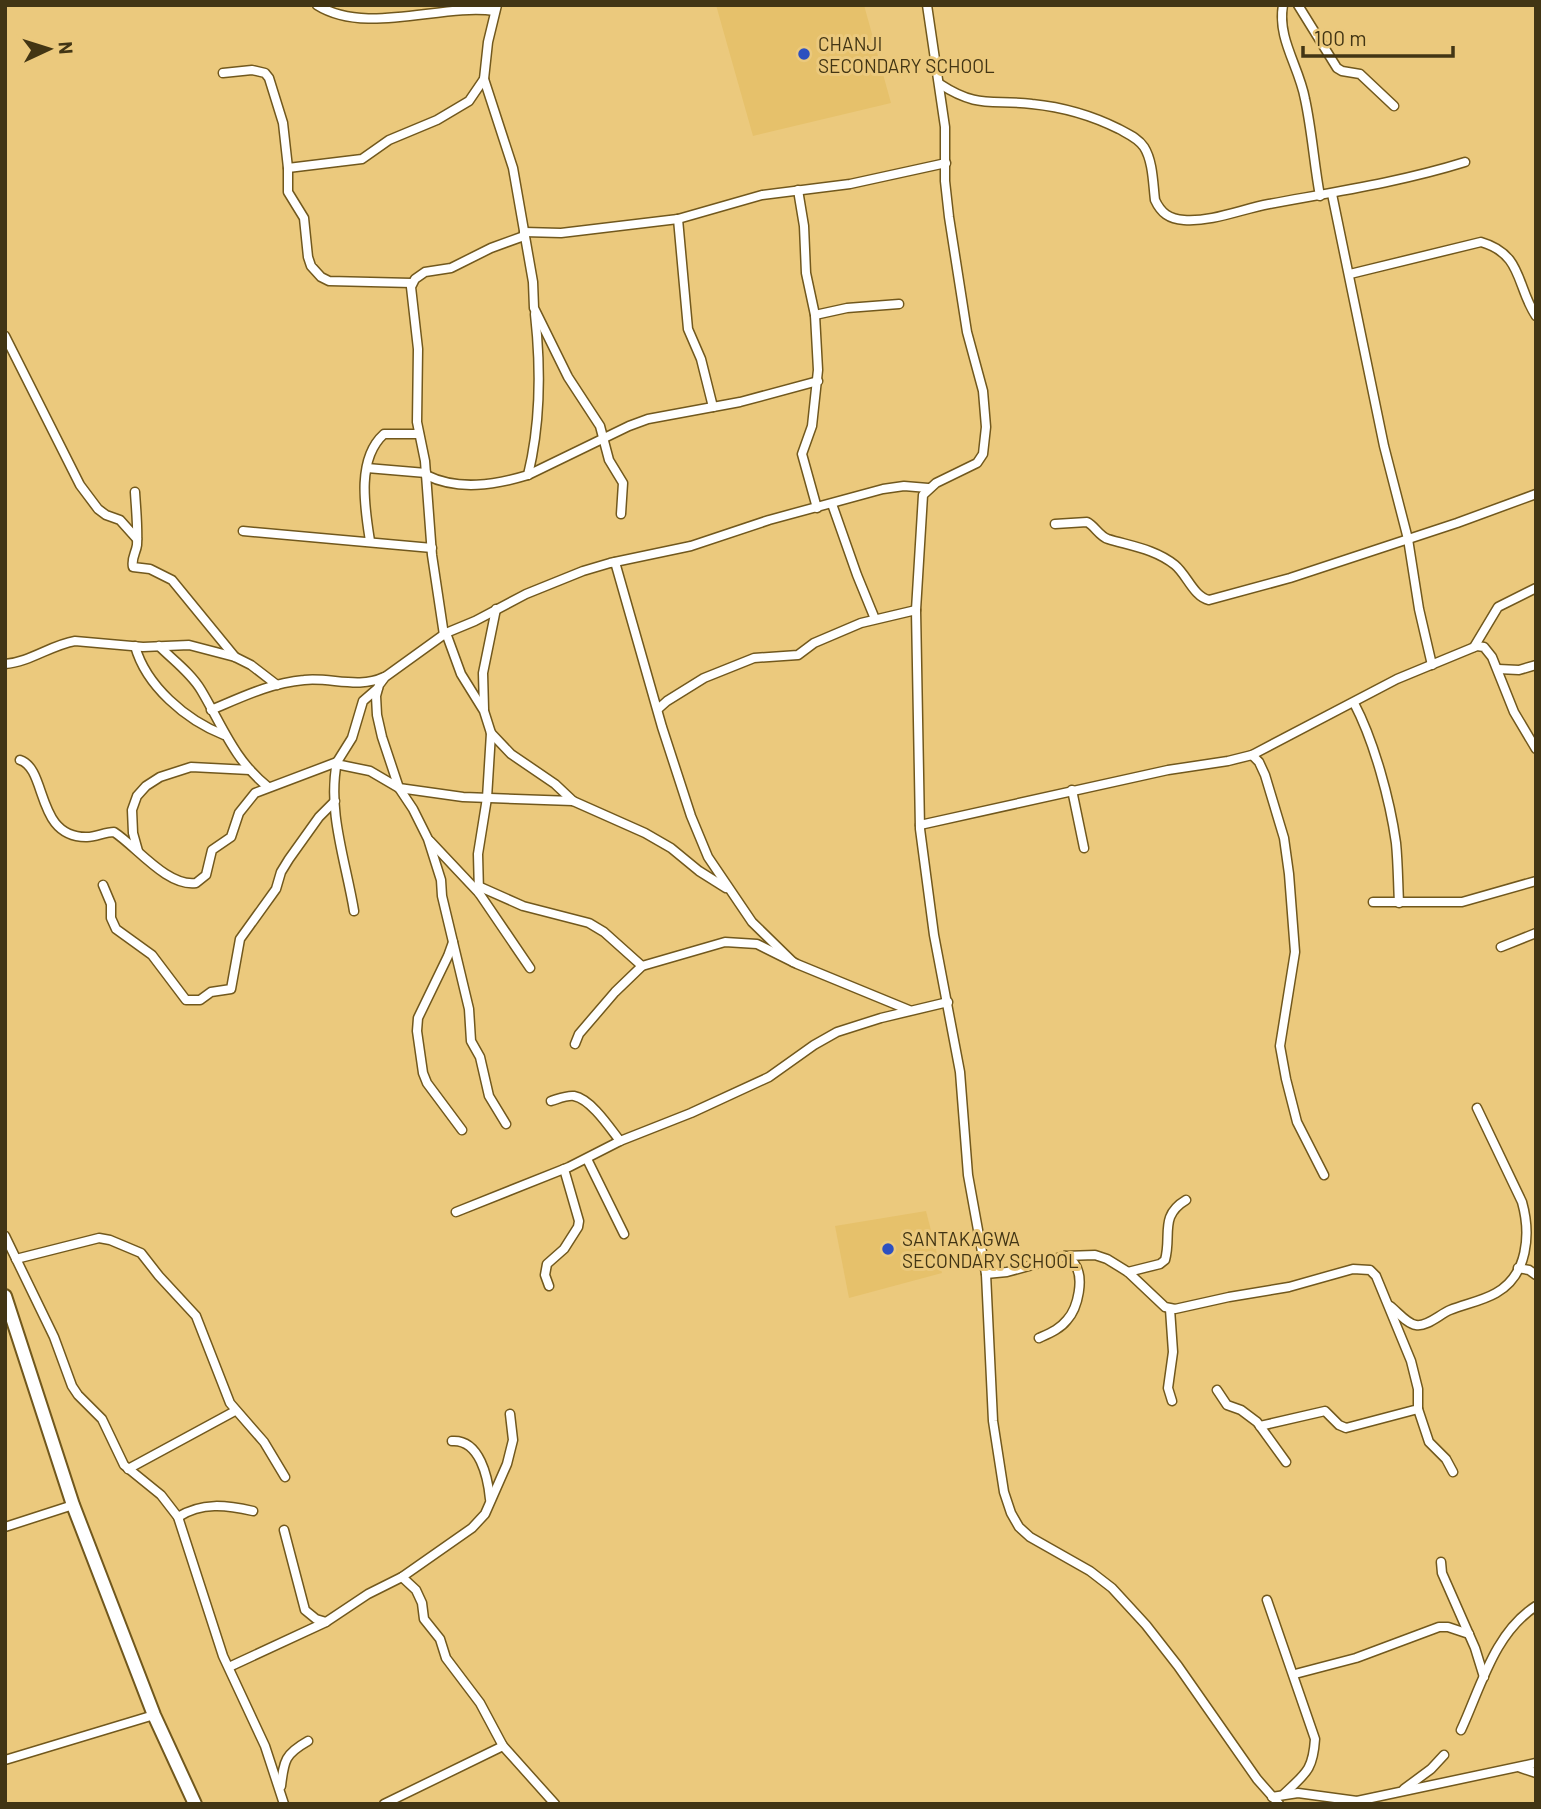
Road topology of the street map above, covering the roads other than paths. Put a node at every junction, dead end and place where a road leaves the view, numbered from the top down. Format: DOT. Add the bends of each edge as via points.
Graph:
graph roads {
  1 [pos="317,5"];
  2 [pos="927,5"];
  3 [pos="1283,5"];
  4 [pos="1298,5"];
  5 [pos="496,8"];
  6 [pos="223,74"];
  7 [pos="484,79"];
  8 [pos="940,84"];
  9 [pos="1394,106"];
  10 [pos="1465,162"];
  11 [pos="946,163"];
  12 [pos="288,168"];
  13 [pos="798,190"];
  14 [pos="1332,194"];
  15 [pos="1320,196"];
  16 [pos="678,219"];
  17 [pos="524,234"];
  18 [pos="1350,274"];
  19 [pos="412,283"];
  20 [pos="899,304"];
  21 [pos="534,308"];
  22 [pos="815,315"];
  23 [pos="1536,316"];
  24 [pos="5,336"];
  25 [pos="818,381"];
  26 [pos="713,407"];
  27 [pos="419,433"];
  28 [pos="603,438"];
  29 [pos="367,468"];
  30 [pos="426,474"];
  31 [pos="528,475"];
  32 [pos="928,488"];
  33 [pos="135,492"];
  34 [pos="1536,494"];
  35 [pos="832,504"];
  36 [pos="817,508"];
  37 [pos="621,514"];
  38 [pos="1055,524"];
  39 [pos="243,531"];
  40 [pos="137,538"];
  41 [pos="1408,539"];
  42 [pos="370,541"];
  43 [pos="432,548"];
  44 [pos="615,562"];
  45 [pos="1536,588"];
  46 [pos="496,609"];
  47 [pos="916,610"];
  48 [pos="875,619"];
  49 [pos="445,634"];
  50 [pos="135,646"];
  51 [pos="159,646"];
  52 [pos="1474,647"];
  53 [pos="235,657"];
  54 [pos="5,664"];
  55 [pos="1432,665"];
  56 [pos="1536,665"];
  57 [pos="1498,669"];
  58 [pos="385,677"];
  59 [pos="277,685"];
  60 [pos="378,688"];
  61 [pos="1354,703"];
  62 [pos="658,709"];
  63 [pos="211,710"];
  64 [pos="484,711"];
  65 [pos="491,733"];
  66 [pos="224,735"];
  67 [pos="1536,748"];
  68 [pos="1252,755"];
  69 [pos="20,760"];
  70 [pos="336,763"];
  71 [pos="250,770"];
  72 [pos="268,787"];
  73 [pos="399,788"];
  74 [pos="1072,790"];
  75 [pos="487,798"];
  76 [pos="335,801"];
  77 [pos="573,801"];
  78 [pos="920,825"];
  79 [pos="428,839"];
  80 [pos="1084,848"];
  81 [pos="138,853"];
  82 [pos="1536,881"];
  83 [pos="103,885"];
  84 [pos="478,889"];
  85 [pos="729,889"];
  86 [pos="1373,902"];
  87 [pos="1399,903"];
  88 [pos="354,911"];
  89 [pos="1536,933"];
  90 [pos="453,942"];
  91 [pos="1502,947"];
  92 [pos="793,962"];
  93 [pos="642,966"];
  94 [pos="530,968"];
  95 [pos="948,1002"];
  96 [pos="909,1010"];
  97 [pos="575,1044"];
  98 [pos="551,1101"];
  99 [pos="1477,1108"];
  100 [pos="506,1124"];
  101 [pos="462,1130"];
  102 [pos="620,1141"];
  103 [pos="587,1159"];
  104 [pos="564,1170"];
  105 [pos="1324,1175"];
  106 [pos="1186,1200"];
  107 [pos="456,1212"];
  108 [pos="1531,1224"];
  109 [pos="624,1234"];
  110 [pos="5,1237"];
  111 [pos="1065,1256"];
  112 [pos="16,1259"];
  113 [pos="1518,1268"];
  114 [pos="1128,1272"];
  115 [pos="986,1274"];
  116 [pos="1536,1275"];
  117 [pos="549,1286"];
  118 [pos="5,1296"];
  119 [pos="1389,1304"];
  120 [pos="1170,1308"];
  121 [pos="1039,1338"];
  122 [pos="1217,1390"];
  123 [pos="1172,1401"];
  124 [pos="1418,1409"];
  125 [pos="235,1411"];
  126 [pos="510,1414"];
  127 [pos="1260,1426"];
  128 [pos="452,1440"];
  129 [pos="1286,1462"];
  130 [pos="128,1469"];
  131 [pos="1453,1472"];
  132 [pos="285,1477"];
  133 [pos="491,1502"];
  134 [pos="73,1505"];
  135 [pos="253,1511"];
  136 [pos="178,1517"];
  137 [pos="5,1527"];
  138 [pos="284,1530"];
  139 [pos="1441,1562"];
  140 [pos="402,1577"];
  141 [pos="1267,1600"];
  142 [pos="1536,1606"];
  143 [pos="326,1622"];
  144 [pos="1469,1634"];
  145 [pos="229,1667"];
  146 [pos="1294,1674"];
  147 [pos="1484,1677"];
  148 [pos="154,1715"];
  149 [pos="1461,1730"];
  150 [pos="308,1741"];
  151 [pos="503,1746"];
  152 [pos="1444,1755"];
  153 [pos="5,1760"];
  154 [pos="1536,1763"];
  155 [pos="1518,1767"];
  156 [pos="1536,1773"];
  157 [pos="281,1788"];
  158 [pos="1402,1791"];
  159 [pos="1284,1794"];
  160 [pos="1276,1800"];
  161 [pos="195,1804"];
  162 [pos="284,1804"];
  163 [pos="384,1804"];
  164 [pos="555,1804"];
  1 -- 5 [label="street" via="362,17"];
  2 -- 8 [label="street"];
  3 -- 15 [label="street" via="1282,34 1306,100"];
  4 -- 9 [label="street" via="1337,68 1360,74"];
  5 -- 7 [label="street"];
  6 -- 12 [label="street" via="252,70 269,78 282,122"];
  7 -- 12 [label="street" via="459,108 389,140 362,159"];
  7 -- 17 [label="street" via="509,151"];
  8 -- 11 [label="street"];
  8 -- 15 [label="street" via="958,96 981,102 1030,103 1085,114 1132,135 1148,155 1158,206 1181,220"];
  10 -- 14 [label="street"];
  11 -- 13 [label="street"];
  11 -- 32 [label="street" via="948,217 967,332 983,391 986,436 977,463"];
  12 -- 19 [label="street" via="288,192 304,218 308,257 316,272 329,281"];
  13 -- 16 [label="street" via="762,195"];
  13 -- 22 [label="street"];
  14 -- 15 [label="street"];
  14 -- 18 [label="street"];
  16 -- 17 [label="street"];
  16 -- 26 [label="street" via="688,329"];
  17 -- 19 [label="street" via="451,268 425,272"];
  17 -- 21 [label="street"];
  18 -- 23 [label="street" via="1481,242 1512,261"];
  18 -- 41 [label="street" via="1384,446"];
  19 -- 27 [label="street"];
  20 -- 22 [label="street" via="847,307"];
  21 -- 28 [label="street" via="568,377 596,416"];
  21 -- 31 [label="street" via="540,362"];
  22 -- 25 [label="street"];
  24 -- 40 [label="street" via="80,485 98,509 120,520"];
  25 -- 26 [label="street"];
  25 -- 36 [label="street" via="812,426 802,454"];
  26 -- 28 [label="street" via="648,419"];
  27 -- 29 [label="street" via="384,434"];
  27 -- 30 [label="street"];
  28 -- 31 [label="street"];
  28 -- 37 [label="street" via="623,483"];
  29 -- 30 [label="street"];
  29 -- 42 [label="street"];
  30 -- 31 [label="street" via="451,485"];
  30 -- 43 [label="street"];
  32 -- 35 [label="street" via="883,489"];
  32 -- 47 [label="street" via="923,495"];
  33 -- 40 [label="street"];
  34 -- 41 [label="street"];
  35 -- 36 [label="street"];
  35 -- 48 [label="street"];
  36 -- 44 [label="street" via="691,547"];
  38 -- 41 [label="street" via="1087,522 1102,536 1167,559 1209,600"];
  39 -- 42 [label="street"];
  40 -- 53 [label="street" via="133,567 172,580"];
  41 -- 55 [label="street"];
  42 -- 43 [label="street"];
  43 -- 49 [label="street"];
  44 -- 46 [label="street"];
  44 -- 62 [label="street"];
  45 -- 52 [label="street" via="1498,607"];
  46 -- 49 [label="street"];
  46 -- 64 [label="street" via="483,673"];
  47 -- 48 [label="street"];
  47 -- 78 [label="street"];
  48 -- 62 [label="street" via="823,639 799,655 754,658 704,678"];
  49 -- 58 [label="street"];
  49 -- 64 [label="street" via="461,674"];
  50 -- 51 [label="street"];
  50 -- 54 [label="street" via="66,642"];
  50 -- 66 [label="street" via="147,676 189,716"];
  51 -- 53 [label="street" via="189,645"];
  51 -- 63 [label="street" via="200,687"];
  52 -- 55 [label="street"];
  52 -- 57 [label="street" via="1488,651"];
  53 -- 59 [label="street"];
  55 -- 61 [label="street"];
  56 -- 57 [label="street"];
  57 -- 67 [label="street" via="1514,712"];
  58 -- 59 [label="street" via="373,682 319,678"];
  58 -- 60 [label="street"];
  59 -- 63 [label="street"];
  60 -- 70 [label="street" via="363,701 352,738"];
  60 -- 73 [label="street" via="377,715"];
  61 -- 68 [label="street"];
  61 -- 87 [label="street" via="1365,724 1396,842"];
  62 -- 85 [label="street" via="708,857"];
  63 -- 66 [label="street"];
  64 -- 65 [label="street"];
  65 -- 75 [label="street"];
  65 -- 77 [label="street"];
  66 -- 71 [label="street"];
  68 -- 74 [label="street"];
  68 -- 105 [label="street" via="1265,775 1284,838 1289,874 1295,952 1280,1046 1297,1122"];
  69 -- 81 [label="street" via="33,768 46,809 65,832 88,838 114,832"];
  70 -- 72 [label="street"];
  70 -- 73 [label="street" via="370,771"];
  70 -- 76 [label="street"];
  71 -- 72 [label="street"];
  71 -- 81 [label="street" via="191,766 146,786 132,810"];
  72 -- 81 [label="street" via="246,802 231,837 212,850 202,881 184,882"];
  73 -- 75 [label="street"];
  73 -- 79 [label="street"];
  74 -- 78 [label="street"];
  74 -- 80 [label="street"];
  75 -- 77 [label="street"];
  75 -- 84 [label="street"];
  76 -- 83 [label="street" via="289,859 276,889 240,939 231,989 186,1000 152,955 116,929"];
  76 -- 88 [label="street"];
  77 -- 85 [label="street" via="645,833"];
  78 -- 95 [label="street"];
  79 -- 84 [label="street"];
  79 -- 90 [label="street"];
  82 -- 87 [label="street" via="1462,902"];
  84 -- 93 [label="street" via="589,923"];
  84 -- 94 [label="street"];
  85 -- 92 [label="street" via="752,922"];
  86 -- 87 [label="street"];
  89 -- 91 [label="street"];
  90 -- 100 [label="street" via="470,1009 471,1041 480,1057 489,1096"];
  90 -- 101 [label="street" via="418,1018 417,1031 428,1083"];
  92 -- 93 [label="street" via="742,941 710,945"];
  92 -- 96 [label="street"];
  93 -- 97 [label="street" via="615,992"];
  95 -- 96 [label="street"];
  95 -- 115 [label="street" via="960,1072 968,1175"];
  96 -- 102 [label="street" via="837,1032 769,1077"];
  98 -- 102 [label="street" via="568,1096 582,1099"];
  99 -- 108 [label="street"];
  102 -- 103 [label="street"];
  103 -- 104 [label="street"];
  103 -- 109 [label="street"];
  104 -- 107 [label="street"];
  104 -- 117 [label="street" via="579,1222 564,1249 547,1264"];
  106 -- 114 [label="street" via="1169,1219 1165,1259"];
  108 -- 113 [label="street"];
  110 -- 112 [label="street"];
  111 -- 114 [label="street" via="1095,1255"];
  111 -- 115 [label="street"];
  111 -- 121 [label="street" via="1077,1272 1076,1304 1059,1329"];
  112 -- 125 [label="street" via="99,1238 141,1253 196,1316"];
  112 -- 130 [label="street" via="72,1385 102,1419"];
  113 -- 116 [label="street"];
  113 -- 119 [label="street" via="1494,1294 1419,1325"];
  114 -- 120 [label="street"];
  115 -- 160 [label="street" via="993,1421 1011,1513 1030,1537 1090,1571 1128,1605"];
  118 -- 134 [label="street"];
  119 -- 120 [label="street" via="1370,1270 1353,1269 1289,1287"];
  119 -- 124 [label="street" via="1417,1378"];
  120 -- 123 [label="street" via="1173,1352 1168,1388"];
  122 -- 127 [label="street" via="1227,1405"];
  124 -- 127 [label="street" via="1346,1428 1325,1411"];
  124 -- 131 [label="street" via="1429,1442"];
  125 -- 130 [label="street"];
  125 -- 132 [label="street" via="264,1442"];
  126 -- 133 [label="street" via="511,1450"];
  127 -- 129 [label="street"];
  128 -- 133 [label="street" via="469,1447 484,1466"];
  130 -- 136 [label="street" via="161,1495"];
  133 -- 140 [label="street" via="472,1528"];
  134 -- 137 [label="street"];
  134 -- 148 [label="street"];
  135 -- 136 [label="street" via="197,1507"];
  136 -- 145 [label="street"];
  138 -- 143 [label="street" via="305,1609"];
  139 -- 144 [label="street"];
  140 -- 143 [label="street"];
  140 -- 151 [label="street" via="416,1590 424,1619"];
  141 -- 146 [label="street"];
  142 -- 147 [label="street" via="1511,1626"];
  143 -- 145 [label="street"];
  144 -- 146 [label="street" via="1439,1627 1356,1658"];
  144 -- 147 [label="street"];
  145 -- 157 [label="street"];
  146 -- 159 [label="street" via="1315,1739 1315,1754 1310,1767"];
  147 -- 149 [label="street"];
  148 -- 153 [label="street"];
  148 -- 161 [label="street"];
  150 -- 157 [label="street" via="286,1757"];
  151 -- 163 [label="street"];
  151 -- 164 [label="street"];
  152 -- 158 [label="street"];
  154 -- 155 [label="street"];
  155 -- 156 [label="street"];
  155 -- 158 [label="street"];
  157 -- 162 [label="street"];
  158 -- 159 [label="street" via="1349,1801"];
  159 -- 160 [label="street"];
}
